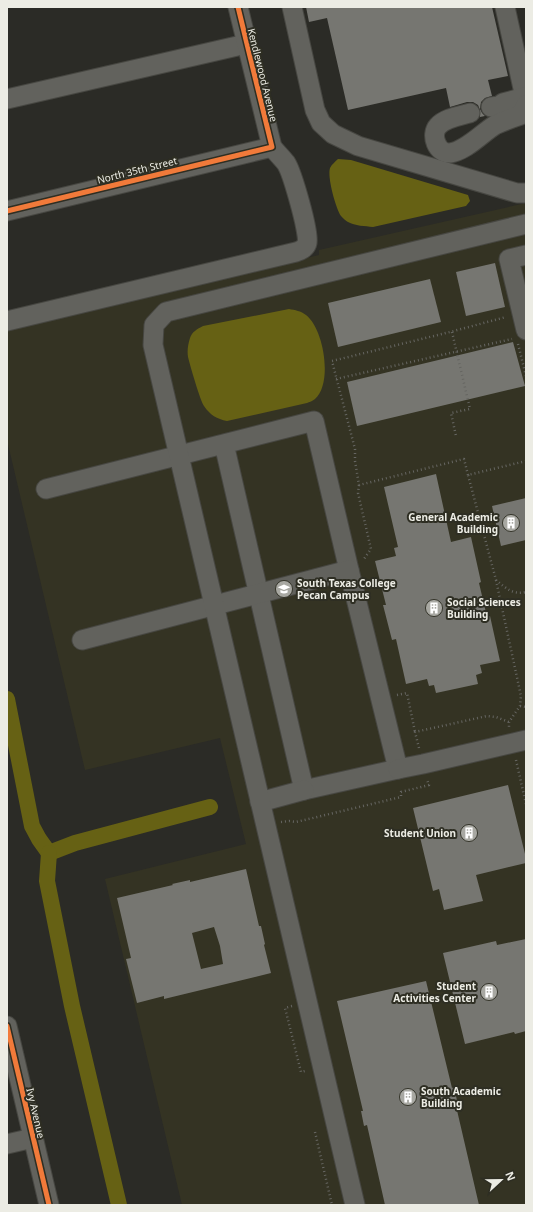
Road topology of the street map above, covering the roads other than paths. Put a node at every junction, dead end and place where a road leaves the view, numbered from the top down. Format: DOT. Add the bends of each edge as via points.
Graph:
graph roads {
  1 [pos="238,7"];
  2 [pos="292,7"];
  3 [pos="505,7"];
  4 [pos="246,44"];
  5 [pos="7,98"];
  6 [pos="526,101"];
  7 [pos="491,108"];
  8 [pos="470,113"];
  9 [pos="272,147"];
  10 [pos="526,193"];
  11 [pos="7,211"];
  12 [pos="526,224"];
  13 [pos="503,230"];
  14 [pos="518,257"];
  15 [pos="519,306"];
  16 [pos="7,321"];
  17 [pos="526,330"];
  18 [pos="224,444"];
  19 [pos="179,456"];
  20 [pos="46,489"];
  21 [pos="356,565"];
  22 [pos="259,594"];
  23 [pos="214,606"];
  24 [pos="82,640"];
  25 [pos="519,741"];
  26 [pos="398,768"];
  27 [pos="304,790"];
  28 [pos="260,802"];
  29 [pos="7,1026"];
  30 [pos="33,1138"];
  31 [pos="7,1144"];
  32 [pos="49,1205"];
  33 [pos="355,1205"];
  1 -- 4 [label="street, Kendlewood Avenue"];
  2 -- 10 [label="street" via="315,110 321,123 332,134 358,146 517,193"];
  3 -- 6 [label="street"];
  4 -- 5 [label="street"];
  4 -- 9 [label="street, Kendlewood Avenue"];
  6 -- 7 [label="street" via="503,103"];
  6 -- 8 [label="street" via="521,115 503,121 465,147 450,153 438,148 435,131 439,125"];
  9 -- 11 [label="street, North 35th Street"];
  9 -- 16 [label="street" via="286,164 294,184 308,238 302,250"];
  12 -- 13 [label="street"];
  13 -- 14 [label="street"];
  13 -- 19 [label="street" via="166,312 154,325 153,345"];
  14 -- 15 [label="street"];
  15 -- 17 [label="street"];
  18 -- 19 [label="street"];
  18 -- 21 [label="street" via="314,421"];
  18 -- 22 [label="street"];
  19 -- 20 [label="street"];
  19 -- 23 [label="street"];
  21 -- 22 [label="street"];
  21 -- 26 [label="street"];
  22 -- 23 [label="street"];
  22 -- 27 [label="street"];
  23 -- 24 [label="street"];
  23 -- 28 [label="street"];
  25 -- 26 [label="street"];
  26 -- 27 [label="street"];
  27 -- 28 [label="street"];
  28 -- 33 [label="street"];
  29 -- 30 [label="street, Ivy Avenue"];
  30 -- 31 [label="street"];
  30 -- 32 [label="street, Ivy Avenue"];
}
